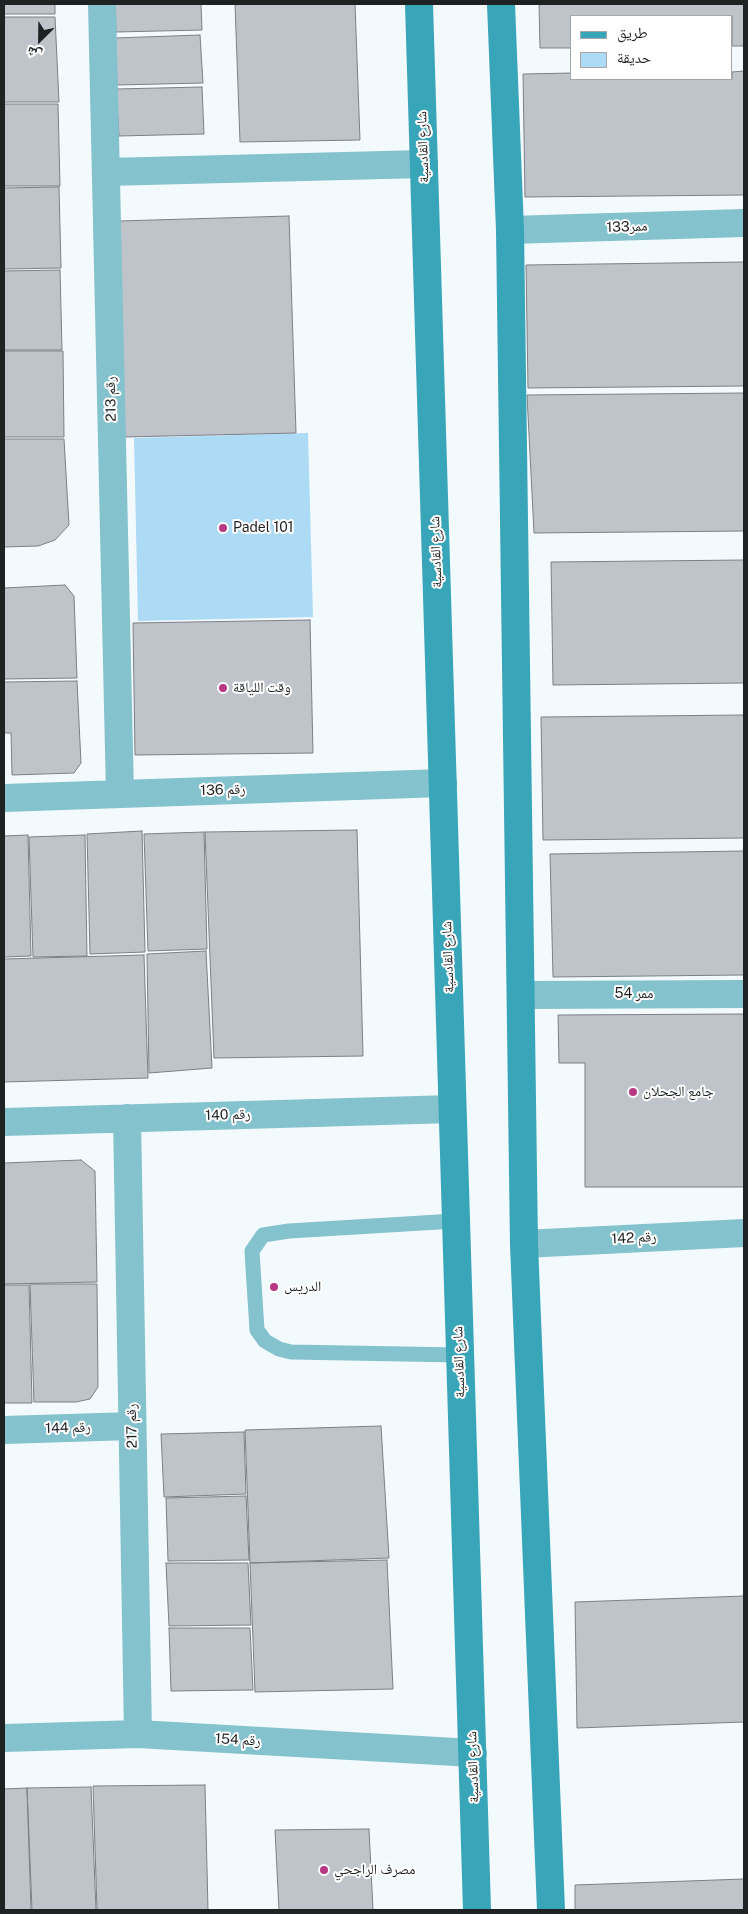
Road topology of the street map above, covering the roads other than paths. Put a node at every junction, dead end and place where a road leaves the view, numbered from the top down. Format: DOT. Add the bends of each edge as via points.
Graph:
graph roads {
  1 [pos="102,4"];
  2 [pos="418,4"];
  3 [pos="501,4"];
  4 [pos="424,164"];
  5 [pos="106,172"];
  6 [pos="744,223"];
  7 [pos="510,230"];
  8 [pos="443,783"];
  9 [pos="120,794"];
  10 [pos="4,798"];
  11 [pos="744,994"];
  12 [pos="524,995"];
  13 [pos="452,1109"];
  14 [pos="127,1118"];
  15 [pos="4,1122"];
  16 [pos="455,1221"];
  17 [pos="744,1233"];
  18 [pos="524,1244"];
  19 [pos="459,1355"];
  20 [pos="132,1426"];
  21 [pos="4,1430"];
  22 [pos="138,1734"];
  23 [pos="4,1738"];
  24 [pos="472,1753"];
  25 [pos="478,1910"];
  26 [pos="551,1910"];
  1 -- 5 [label="street, رقم 213"];
  2 -- 4 [label="street, شارع القادسية"];
  3 -- 7 [label="street"];
  4 -- 5 [label="street"];
  4 -- 8 [label="street, شارع القادسية"];
  5 -- 9 [label="street, رقم 213"];
  6 -- 7 [label="street, ممر133"];
  7 -- 18 [label="street"];
  8 -- 9 [label="street, رقم 136"];
  8 -- 13 [label="street, شارع القادسية"];
  9 -- 10 [label="street, رقم 136"];
  11 -- 12 [label="street, ممر 54"];
  13 -- 14 [label="street, رقم 140"];
  13 -- 16 [label="street, شارع القادسية"];
  14 -- 15 [label="street, رقم 140"];
  14 -- 20 [label="street, رقم 217"];
  16 -- 19 [label="street, شارع القادسية"];
  16 -- 19 [label="lane" via="264,1234 252,1251 256,1330 265,1341 279,1349 291,1352"];
  17 -- 18 [label="street, رقم 142"];
  18 -- 26 [label="street"];
  19 -- 24 [label="street, شارع القادسية"];
  20 -- 21 [label="street, رقم 144"];
  20 -- 22 [label="street, رقم 217"];
  22 -- 23 [label="street, رقم 154"];
  22 -- 24 [label="street, رقم 154"];
  24 -- 25 [label="street, شارع القادسية"];
}
